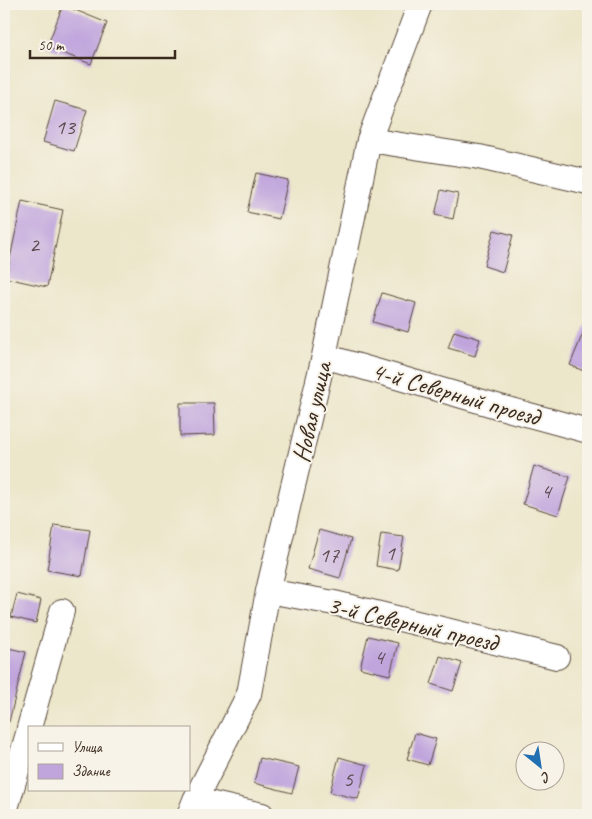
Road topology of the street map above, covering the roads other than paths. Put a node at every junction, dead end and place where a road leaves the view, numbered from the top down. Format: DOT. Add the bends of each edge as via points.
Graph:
graph roads {
  1 [pos="420,4"];
  2 [pos="369,140"];
  3 [pos="588,182"];
  4 [pos="324,356"];
  5 [pos="588,431"];
  6 [pos="268,591"];
  7 [pos="62,611"];
  8 [pos="557,657"];
  9 [pos="30,726"];
  10 [pos="28,732"];
  11 [pos="192,808"];
  12 [pos="4,815"];
  13 [pos="262,815"];
  1 -- 2 [label="street, Новая улица"];
  2 -- 3 [label="street" via="479,157"];
  2 -- 4 [label="street, Новая улица"];
  4 -- 5 [label="street, 4-й Северный проезд"];
  4 -- 6 [label="street, Новая улица"];
  6 -- 8 [label="street, 3-й Северный проезд" via="334,603"];
  6 -- 11 [label="street, Новая улица" via="249,694"];
  7 -- 9 [label="street"];
  10 -- 12 [label="street"];
  11 -- 13 [label="street"];
}
